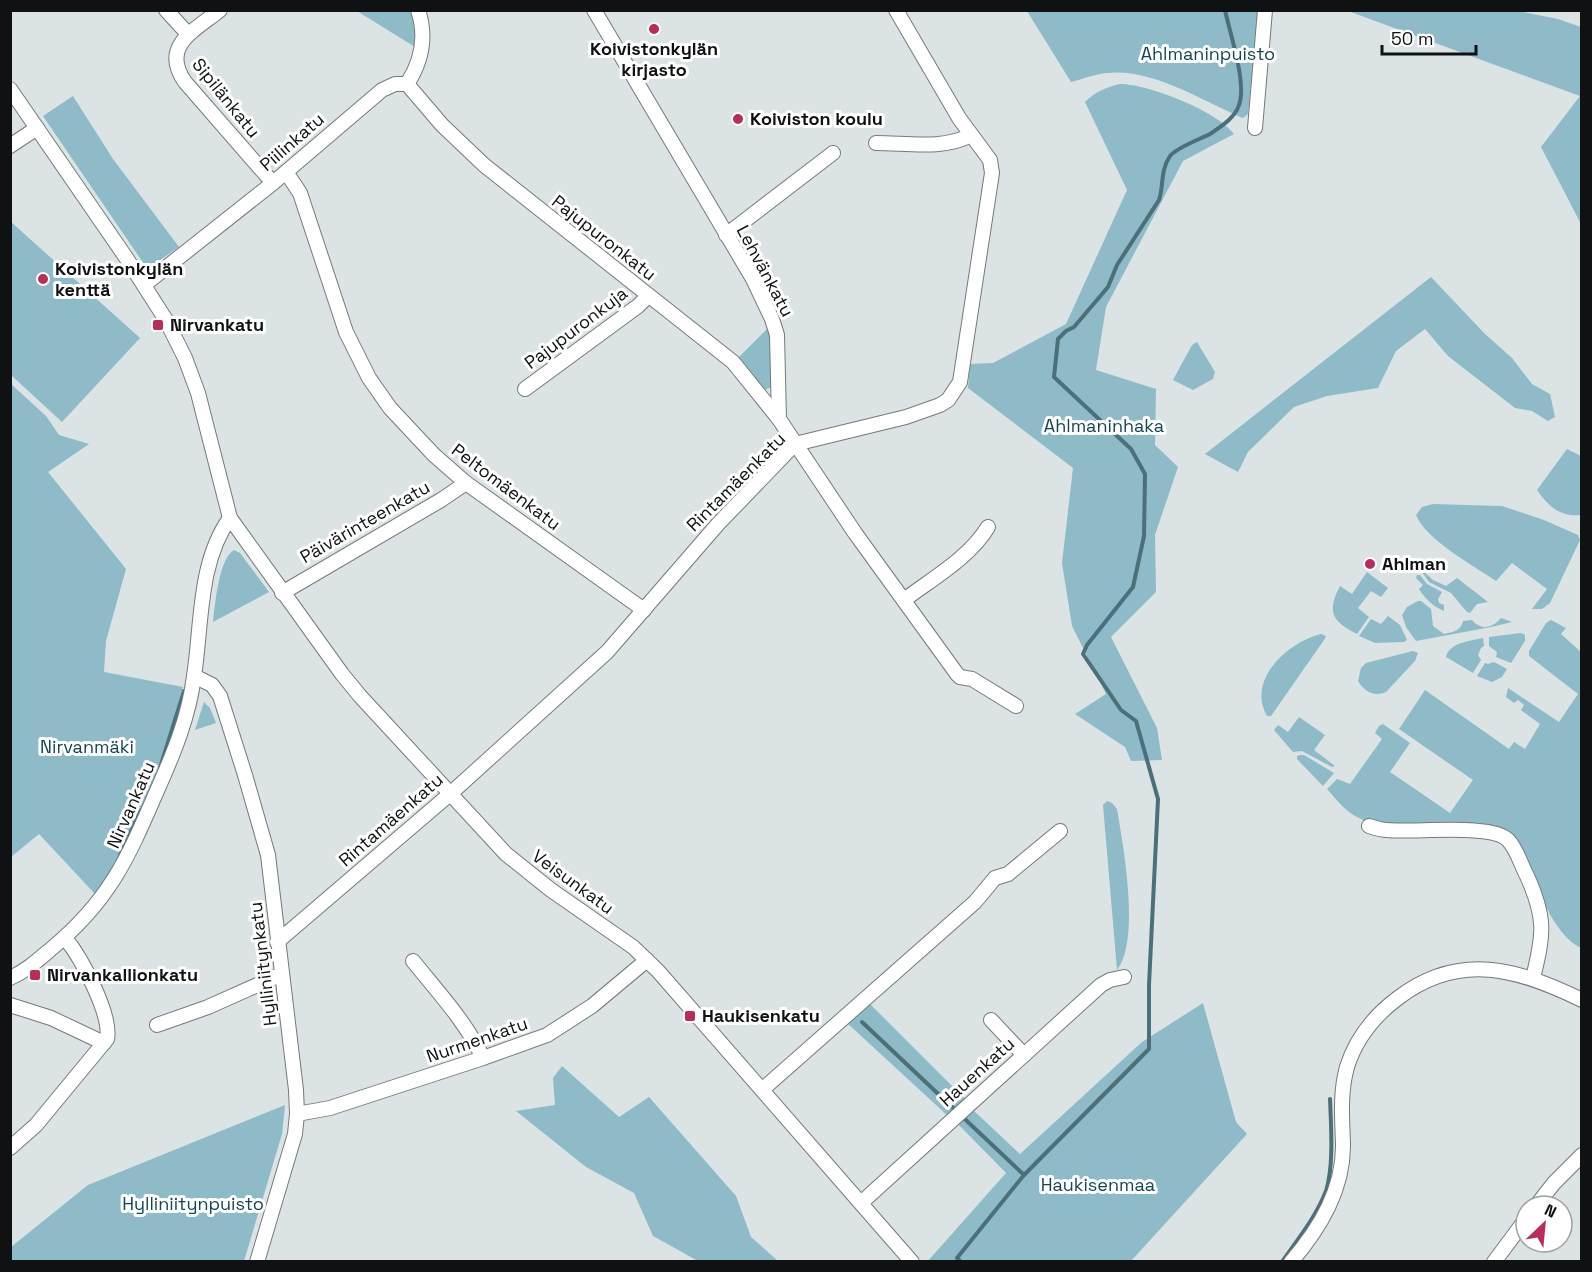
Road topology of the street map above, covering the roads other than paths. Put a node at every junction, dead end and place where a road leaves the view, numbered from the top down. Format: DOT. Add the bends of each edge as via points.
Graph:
graph roads {
  1 [pos="166,10"];
  2 [pos="220,10"];
  3 [pos="417,10"];
  4 [pos="594,10"];
  5 [pos="896,10"];
  6 [pos="1265,10"];
  7 [pos="188,34"];
  8 [pos="407,84"];
  9 [pos="10,89"];
  10 [pos="37,128"];
  11 [pos="1255,128"];
  12 [pos="971,135"];
  13 [pos="876,143"];
  14 [pos="10,146"];
  15 [pos="834,153"];
  16 [pos="286,172"];
  17 [pos="273,183"];
  18 [pos="726,236"];
  19 [pos="144,285"];
  20 [pos="648,296"];
  21 [pos="525,389"];
  22 [pos="779,420"];
  23 [pos="795,444"];
  24 [pos="466,483"];
  25 [pos="230,518"];
  26 [pos="988,527"];
  27 [pos="282,593"];
  28 [pos="904,600"];
  29 [pos="644,610"];
  30 [pos="194,676"];
  31 [pos="1016,706"];
  32 [pos="450,794"];
  33 [pos="1369,826"];
  34 [pos="1060,831"];
  35 [pos="65,938"];
  36 [pos="278,942"];
  37 [pos="647,960"];
  38 [pos="413,961"];
  39 [pos="282,974"];
  40 [pos="1124,977"];
  41 [pos="10,978"];
  42 [pos="1533,978"];
  43 [pos="1581,1000"];
  44 [pos="10,1005"];
  45 [pos="991,1020"];
  46 [pos="157,1025"];
  47 [pos="104,1043"];
  48 [pos="1024,1055"];
  49 [pos="483,1058"];
  50 [pos="763,1089"];
  51 [pos="297,1114"];
  52 [pos="10,1148"];
  53 [pos="1581,1155"];
  54 [pos="1545,1194"];
  55 [pos="861,1203"];
  56 [pos="1514,1235"];
  57 [pos="257,1262"];
  58 [pos="912,1262"];
  59 [pos="1291,1262"];
  60 [pos="1494,1262"];
  1 -- 7 [label="street"];
  2 -- 7 [label="street, Sipilänkatu"];
  3 -- 8 [label="street" via="422,51"];
  4 -- 18 [label="street, Lehvänkatu"];
  5 -- 12 [label="street, Rintamäenkatu"];
  6 -- 11 [label="street"];
  7 -- 17 [label="street, Sipilänkatu" via="175,57 179,72"];
  8 -- 16 [label="street, Piilinkatu" via="382,90"];
  8 -- 20 [label="street, Pajupuronkatu" via="484,165"];
  9 -- 10 [label="street"];
  10 -- 14 [label="street"];
  10 -- 19 [label="street"];
  12 -- 13 [label="street" via="940,144"];
  12 -- 23 [label="street, Rintamäenkatu" via="990,160 992,173 958,388 940,405 906,417"];
  15 -- 18 [label="street"];
  16 -- 17 [label="street, Piilinkatu"];
  16 -- 24 [label="street, Peltomäenkatu" via="300,193 346,332 369,378 411,431"];
  17 -- 19 [label="street, Piilinkatu"];
  18 -- 22 [label="street, Lehvänkatu" via="753,279 777,335"];
  19 -- 25 [label="street" via="185,358"];
  20 -- 21 [label="street, Pajupuronkuja"];
  20 -- 22 [label="street, Pajupuronkatu" via="733,362"];
  22 -- 23 [label="street"];
  23 -- 28 [label="street"];
  23 -- 29 [label="street, Rintamäenkatu" via="718,524"];
  24 -- 27 [label="street, Päivärinteenkatu"];
  24 -- 29 [label="street, Peltomäenkatu"];
  25 -- 27 [label="street, Veisunkatu"];
  25 -- 30 [label="street, Nirvankatu" via="218,538 208,570"];
  26 -- 28 [label="street" via="970,549"];
  27 -- 32 [label="street, Veisunkatu" via="360,696"];
  28 -- 31 [label="street" via="960,677 972,679"];
  29 -- 32 [label="street, Rintamäenkatu" via="608,652"];
  30 -- 35 [label="street, Nirvankatu" via="174,751 126,860 101,900"];
  30 -- 36 [label="street, Hylliniitynkatu" via="212,685 220,696 236,746 268,855"];
  32 -- 36 [label="street, Rintamäenkatu"];
  32 -- 37 [label="street, Veisunkatu" via="527,873"];
  33 -- 42 [label="street" via="1385,830 1483,830 1508,839 1541,914 1542,936"];
  34 -- 50 [label="street" via="1008,874 995,878 975,902"];
  35 -- 41 [label="street, Nirvankatu"];
  35 -- 47 [label="street" via="94,985 108,1027"];
  36 -- 39 [label="street, Hylliniitynkatu"];
  37 -- 49 [label="street, Nurmenkatu" via="568,1023 541,1038"];
  37 -- 50 [label="street, Veisunkatu"];
  38 -- 49 [label="street" via="463,1024"];
  39 -- 46 [label="street"];
  39 -- 51 [label="street, Hylliniitynkatu"];
  40 -- 48 [label="street, Hauenkatu" via="1101,985"];
  42 -- 43 [label="street"];
  42 -- 59 [label="street" via="1481,969 1441,974 1402,995 1375,1017 1354,1048 1342,1088 1342,1162 1335,1191 1312,1236"];
  44 -- 47 [label="street" via="51,1018"];
  45 -- 48 [label="street"];
  47 -- 52 [label="street" via="36,1125"];
  48 -- 55 [label="street, Hauenkatu"];
  49 -- 51 [label="street, Nurmenkatu" via="330,1108"];
  50 -- 55 [label="street, Veisunkatu"];
  51 -- 57 [label="street, Hylliniitynkatu" via="294,1139"];
  53 -- 54 [label="street"];
  55 -- 58 [label="street, Veisunkatu"];
  56 -- 60 [label="street"];
}
